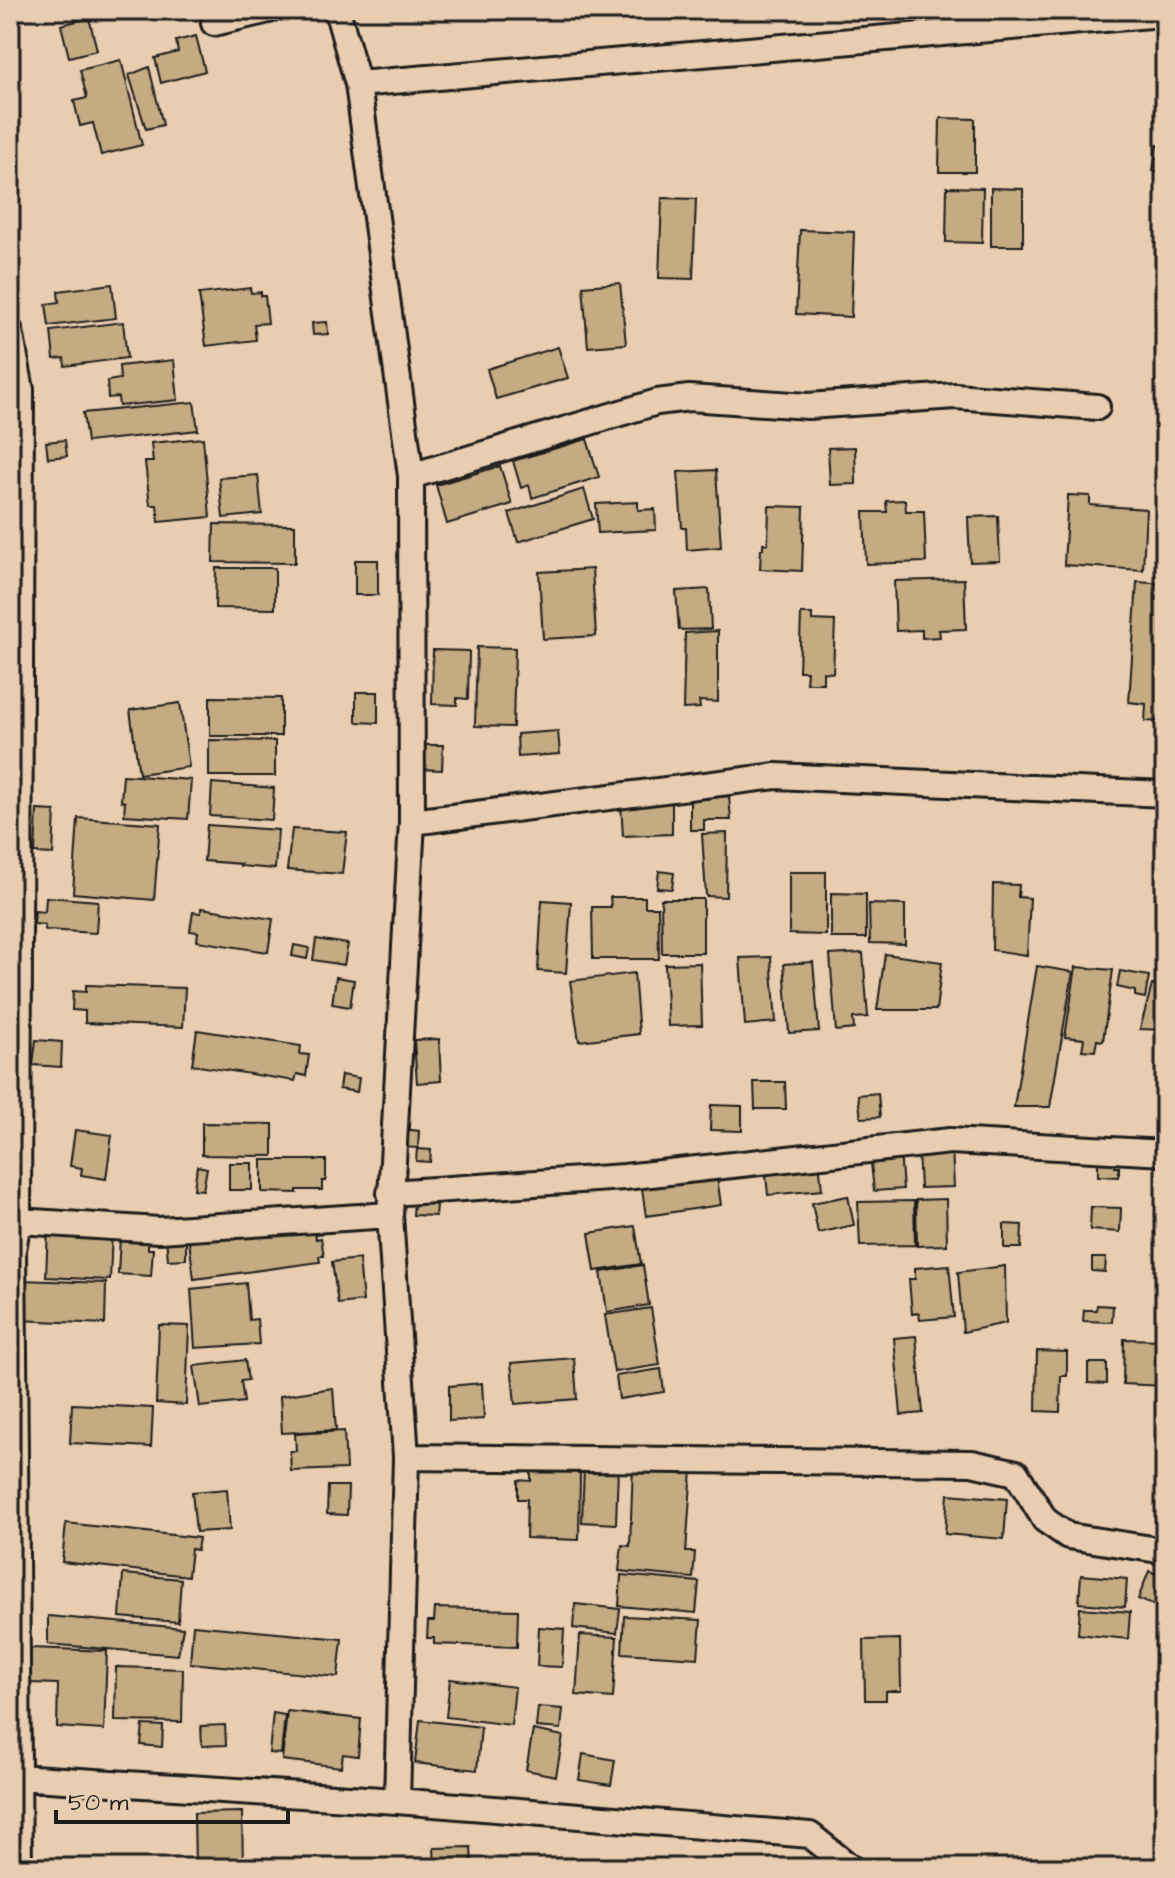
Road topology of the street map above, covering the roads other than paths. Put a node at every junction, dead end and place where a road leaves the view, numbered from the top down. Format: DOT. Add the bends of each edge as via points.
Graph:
graph roads {
  1 [pos="269,10"];
  2 [pos="337,10"];
  3 [pos="1162,14"];
  4 [pos="214,23"];
  5 [pos="358,84"];
  6 [pos="10,331"];
  7 [pos="1097,407"];
  8 [pos="411,476"];
  9 [pos="1165,794"];
  10 [pos="412,822"];
  11 [pos="1165,1153"];
  12 [pos="390,1204"];
  13 [pos="18,1221"];
  14 [pos="12,1250"];
  15 [pos="406,1457"];
  16 [pos="1165,1551"];
  17 [pos="17,1777"];
  18 [pos="397,1801"];
  19 [pos="19,1868"];
  20 [pos="851,1868"];
  1 -- 4 [label="street"];
  2 -- 5 [label="street"];
  3 -- 5 [label="street"];
  5 -- 8 [label="street"];
  6 -- 13 [label="street" via="21,390"];
  7 -- 8 [label="street" via="955,396 808,406 679,399"];
  8 -- 10 [label="street"];
  9 -- 10 [label="street" via="776,776"];
  10 -- 12 [label="street"];
  11 -- 12 [label="street" via="950,1141"];
  12 -- 13 [label="street" via="159,1230"];
  12 -- 15 [label="street"];
  13 -- 14 [label="street"];
  14 -- 17 [label="street"];
  15 -- 16 [label="street" via="972,1463 1016,1473 1045,1520 1068,1536"];
  15 -- 18 [label="street"];
  17 -- 18 [label="street"];
  17 -- 19 [label="street"];
  18 -- 20 [label="street" via="810,1835"];
}
